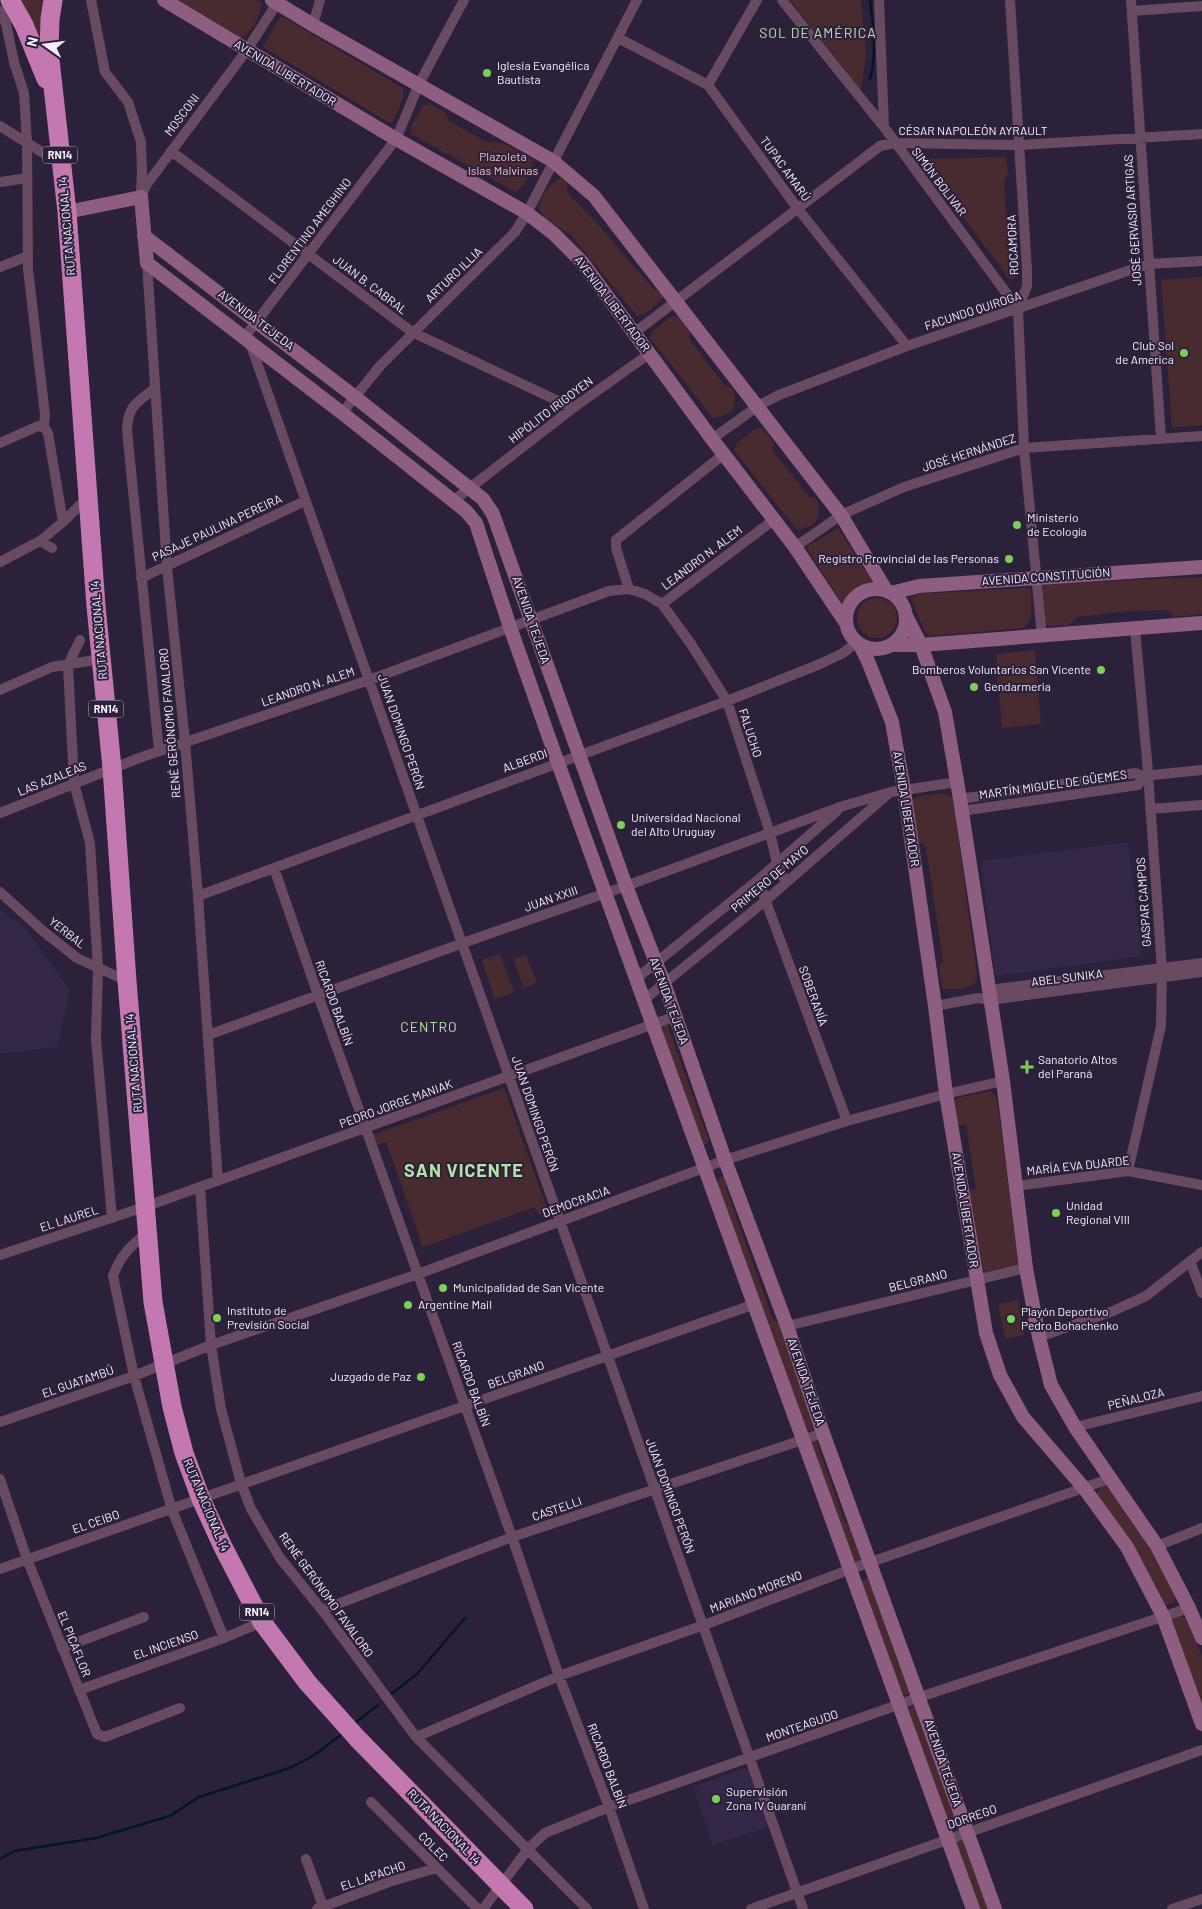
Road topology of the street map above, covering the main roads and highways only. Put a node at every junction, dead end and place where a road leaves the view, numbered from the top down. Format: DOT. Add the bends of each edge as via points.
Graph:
graph roads {
  1 [pos="10,0"];
  2 [pos="53,0"];
  3 [pos="164,0"];
  4 [pos="275,1"];
  5 [pos="53,98"];
  6 [pos="67,212"];
  7 [pos="144,236"];
  8 [pos="1202,566"];
  9 [pos="888,591"];
  10 [pos="906,616"];
  11 [pos="846,623"];
  12 [pos="1202,623"];
  13 [pos="858,643"];
  14 [pos="891,645"];
  15 [pos="922,645"];
  16 [pos="1202,1638"];
  17 [pos="1202,1724"];
  18 [pos="524,1909"];
  19 [pos="973,1909"];
  20 [pos="995,1909"];
  1 -- 5 [label="highway, RUTA NACIONAL 14 / RN14" via="24,25"];
  2 -- 5 [label="highway, RUTA NACIONAL 14 / RN14" via="49,50"];
  3 -- 11 [label="main road, AVENIDA LIBERTADOR" via="527,213 554,234 582,262 775,519"];
  4 -- 9 [label="main road" via="553,161 594,196 840,515"];
  5 -- 6 [label="highway, RUTA NACIONAL 14 / RN14"];
  6 -- 7 [label="main road" via="141,197"];
  6 -- 18 [label="highway, RUTA NACIONAL 14 / RN14" via="153,1302 184,1453 223,1547 262,1622 307,1682 351,1731"];
  7 -- 19 [label="main road, AVENIDA TEJEDA" via="146,263 342,413 466,511 476,523 558,762"];
  7 -- 20 [label="main road, AVENIDA TEJEDA" via="470,488 493,514"];
  8 -- 9 [label="main road, AVENIDA CONSTITUCIÓN" via="919,586"];
  9 -- 10 [label="main road" via="904,606"];
  9 -- 11 [label="main road" via="876,589 857,596 850,604"];
  10 -- 14 [label="main road" via="900,638"];
  10 -- 15 [label="main road"];
  11 -- 13 [label="main road"];
  12 -- 15 [label="main road"];
  13 -- 14 [label="main road" via="877,649"];
  13 -- 17 [label="main road, AVENIDA LIBERTADOR" via="892,722 897,791 935,1006 946,1094 986,1333 1000,1375 1023,1417 1084,1488 1127,1547 1163,1616"];
  14 -- 15 [label="main road"];
  15 -- 16 [label="main road" via="945,712 1003,1082 1026,1268 1051,1385 1158,1546"];
}
